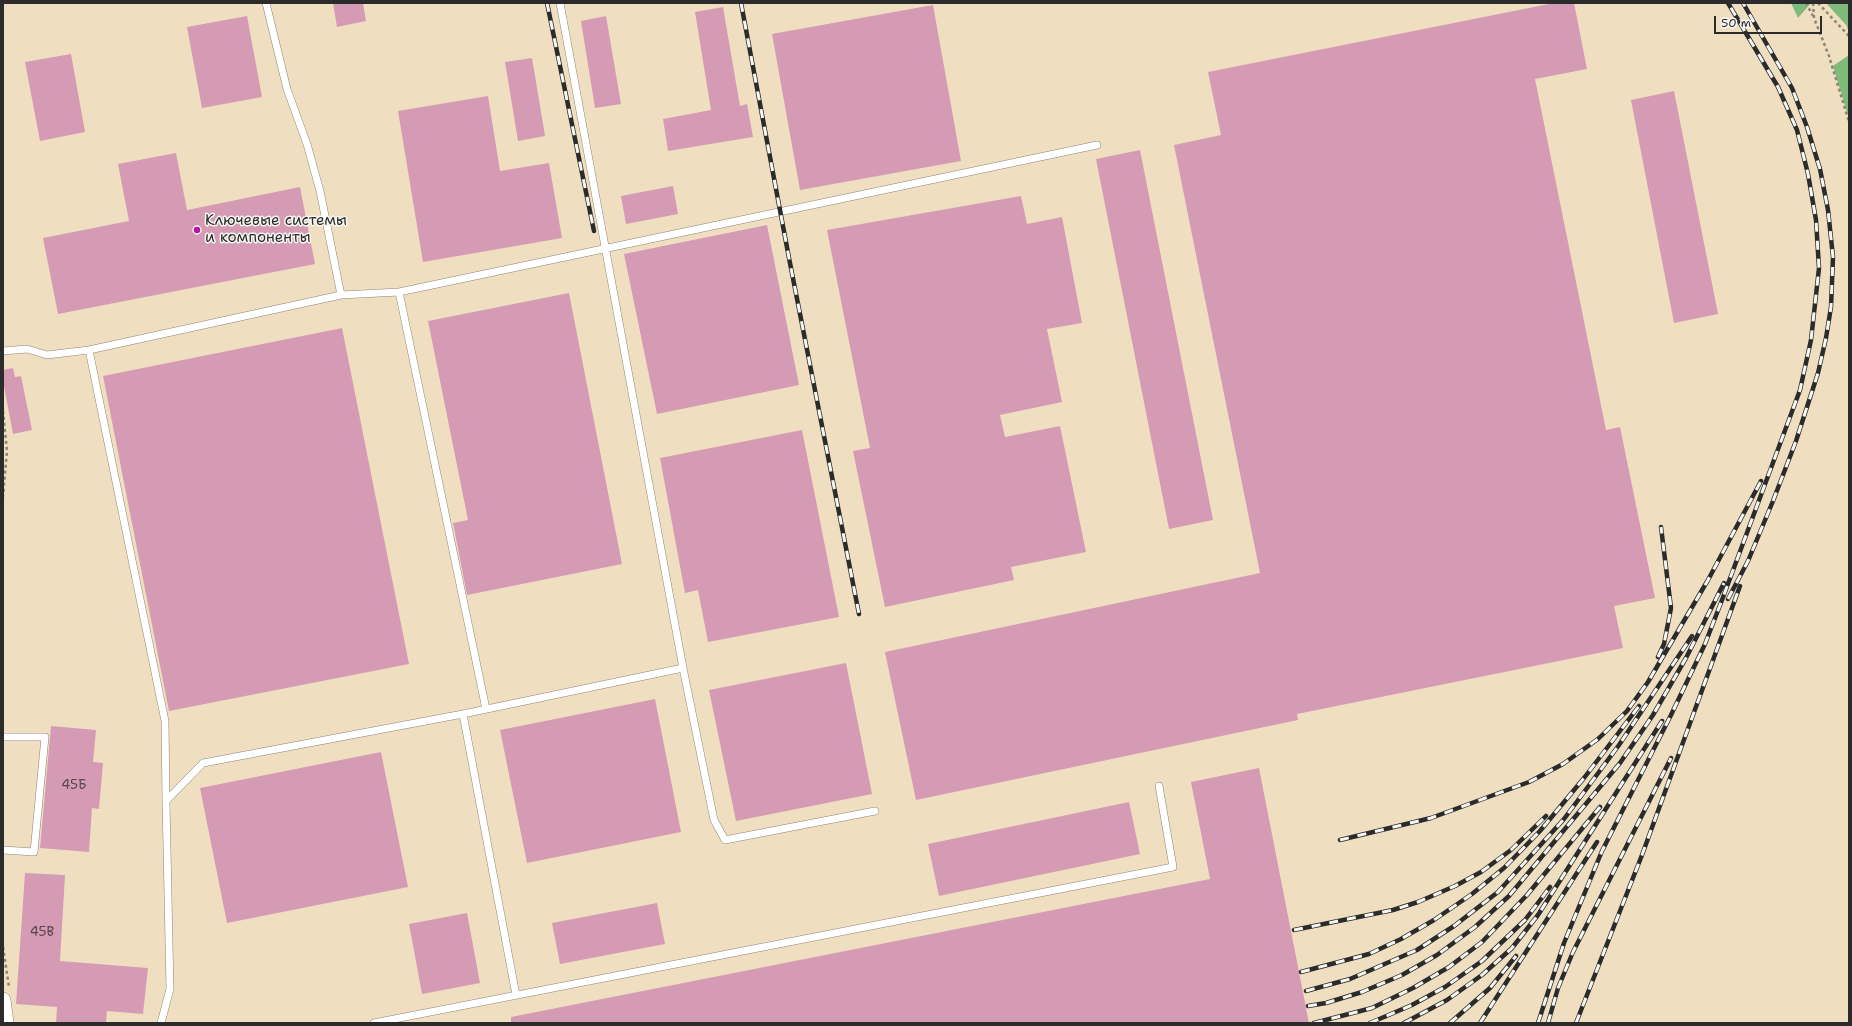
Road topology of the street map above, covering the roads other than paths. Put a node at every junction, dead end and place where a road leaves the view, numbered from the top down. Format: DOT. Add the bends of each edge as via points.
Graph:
graph roads {
  1 [pos="266,3"];
  2 [pos="560,3"];
  3 [pos="1097,145"];
  4 [pos="606,248"];
  5 [pos="399,292"];
  6 [pos="341,294"];
  7 [pos="89,350"];
  8 [pos="3,351"];
  9 [pos="683,668"];
  10 [pos="486,709"];
  11 [pos="463,714"];
  12 [pos="3,737"];
  13 [pos="1159,786"];
  14 [pos="166,801"];
  15 [pos="875,811"];
  16 [pos="3,850"];
  17 [pos="516,995"];
  18 [pos="3,1000"];
  19 [pos="6,1023"];
  20 [pos="161,1023"];
  21 [pos="374,1023"];
  1 -- 6 [label="lane" via="287,89 307,144 320,191"];
  2 -- 4 [label="lane"];
  3 -- 4 [label="lane"];
  4 -- 5 [label="lane"];
  4 -- 9 [label="lane"];
  5 -- 6 [label="lane"];
  5 -- 10 [label="lane"];
  6 -- 7 [label="lane"];
  7 -- 8 [label="lane" via="47,355 27,349"];
  7 -- 14 [label="lane" via="165,721"];
  9 -- 10 [label="lane"];
  9 -- 15 [label="lane" via="714,820 725,840"];
  10 -- 11 [label="lane"];
  11 -- 14 [label="lane" via="203,763"];
  11 -- 17 [label="lane"];
  12 -- 16 [label="lane" via="45,737 34,852"];
  13 -- 17 [label="lane" via="1173,867"];
  14 -- 20 [label="lane" via="170,989"];
  17 -- 21 [label="lane"];
  18 -- 19 [label="street"];
}
